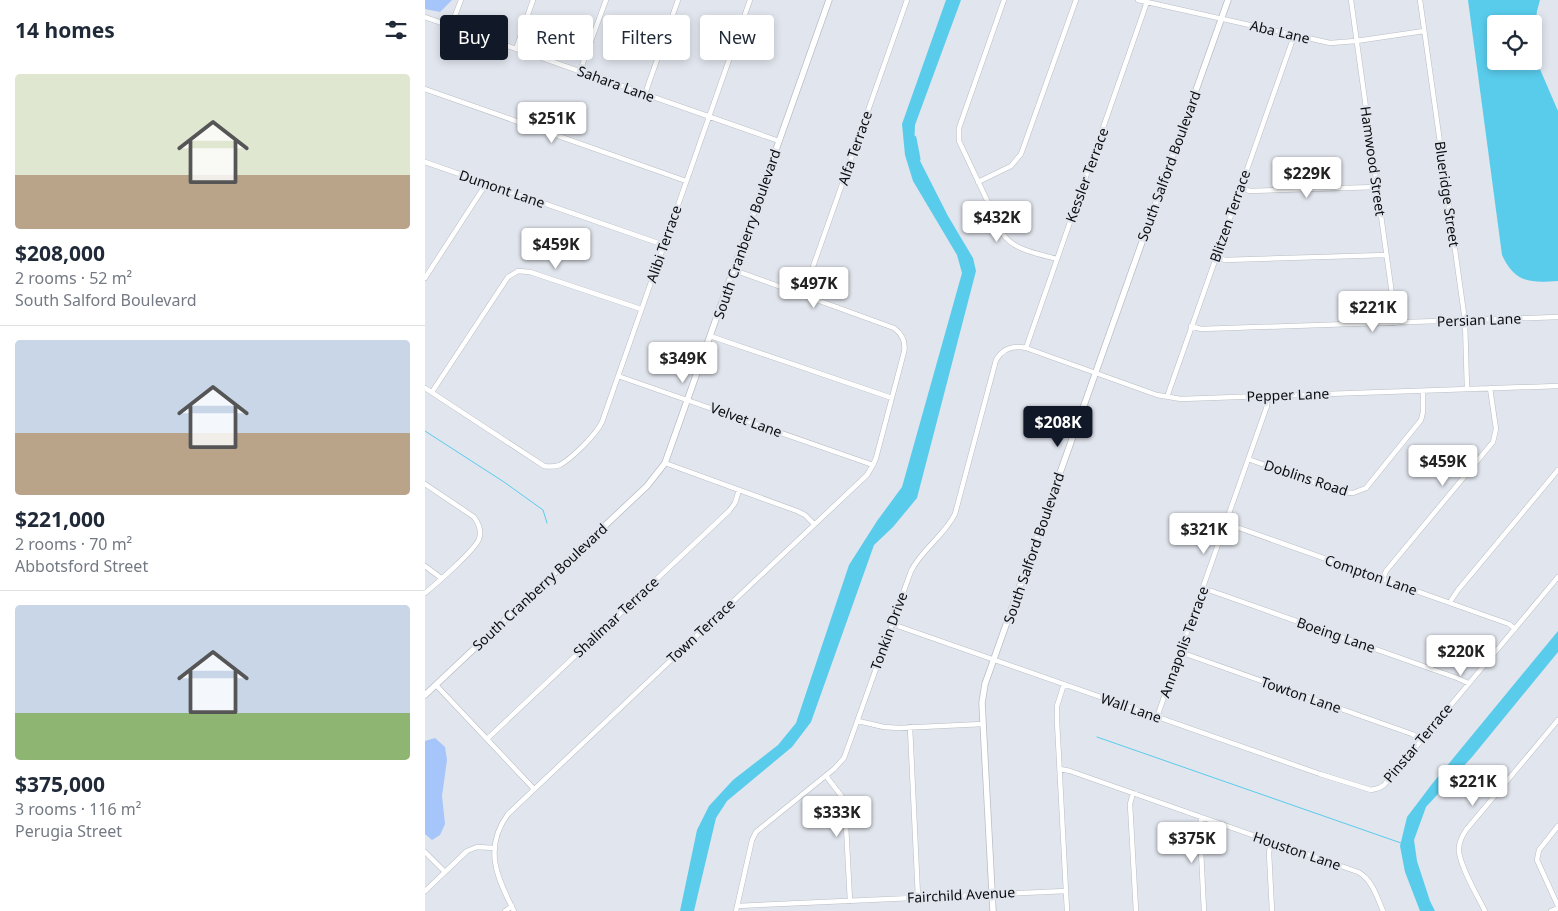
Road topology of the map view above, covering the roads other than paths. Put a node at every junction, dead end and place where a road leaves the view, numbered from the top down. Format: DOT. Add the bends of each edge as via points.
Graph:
graph roads {
  1 [pos="461,0"];
  2 [pos="533,0"];
  3 [pos="605,0"];
  4 [pos="678,0"];
  5 [pos="751,0"];
  6 [pos="829,0"];
  7 [pos="907,0"];
  8 [pos="1004,0"];
  9 [pos="1076,0"];
  10 [pos="1138,0"];
  11 [pos="1228,0"];
  12 [pos="1351,0"];
  13 [pos="1419,0"];
  14 [pos="1147,2"];
  15 [pos="455,15"];
  16 [pos="425,17"];
  17 [pos="1221,19"];
  18 [pos="440,22"];
  19 [pos="1424,31"];
  20 [pos="1294,36"];
  21 [pos="1357,41"];
  22 [pos="508,46"];
  23 [pos="516,49"];
  24 [pos="581,71"];
  25 [pos="425,89"];
  26 [pos="645,94"];
  27 [pos="709,117"];
  28 [pos="779,141"];
  29 [pos="425,162"];
  30 [pos="686,181"];
  31 [pos="978,182"];
  32 [pos="486,184"];
  33 [pos="1377,187"];
  34 [pos="1240,188"];
  35 [pos="663,245"];
  36 [pos="1386,255"];
  37 [pos="1216,257"];
  38 [pos="1057,259"];
  39 [pos="734,270"];
  40 [pos="425,278"];
  41 [pos="803,295"];
  42 [pos="641,309"];
  43 [pos="1558,318"];
  44 [pos="1465,321"];
  45 [pos="1396,323"];
  46 [pos="1191,326"];
  47 [pos="711,336"];
  48 [pos="1026,348"];
  49 [pos="1095,372"];
  50 [pos="618,376"];
  51 [pos="1558,386"];
  52 [pos="425,388"];
  53 [pos="1490,388"];
  54 [pos="1467,389"];
  55 [pos="1423,391"];
  56 [pos="432,392"];
  57 [pos="1267,396"];
  58 [pos="1167,397"];
  59 [pos="892,398"];
  60 [pos="688,400"];
  61 [pos="1248,459"];
  62 [pos="665,463"];
  63 [pos="873,466"];
  64 [pos="1558,470"];
  65 [pos="425,484"];
  66 [pos="739,490"];
  67 [pos="814,524"];
  68 [pos="1225,524"];
  69 [pos="425,566"];
  70 [pos="1558,577"];
  71 [pos="441,578"];
  72 [pos="1383,579"];
  73 [pos="1203,588"];
  74 [pos="425,593"];
  75 [pos="1449,602"];
  76 [pos="892,624"];
  77 [pos="1515,629"];
  78 [pos="1180,652"];
  79 [pos="995,659"];
  80 [pos="1468,683"];
  81 [pos="1064,684"];
  82 [pos="436,685"];
  83 [pos="425,695"];
  84 [pos="1157,717"];
  85 [pos="1558,720"];
  86 [pos="858,721"];
  87 [pos="983,724"];
  88 [pos="910,727"];
  89 [pos="487,739"];
  90 [pos="1421,740"];
  91 [pos="1060,769"];
  92 [pos="826,776"];
  93 [pos="534,789"];
  94 [pos="1371,790"];
  95 [pos="1133,793"];
  96 [pos="1201,817"];
  97 [pos="1558,826"];
  98 [pos="1271,841"];
  99 [pos="494,848"];
  100 [pos="425,852"];
  101 [pos="445,872"];
  102 [pos="425,891"];
  103 [pos="1066,891"];
  104 [pos="992,894"];
  105 [pos="918,898"];
  106 [pos="850,901"];
  107 [pos="1558,907"];
  108 [pos="737,908"];
  109 [pos="513,909"];
  110 [pos="505,911"];
  111 [pos="993,911"];
  112 [pos="1067,911"];
  113 [pos="1136,911"];
  114 [pos="1204,911"];
  115 [pos="1272,911"];
  116 [pos="1383,911"];
  117 [pos="1485,911"];
  118 [pos="1551,911"];
  1 -- 15 [label="street"];
  2 -- 23 [label="street"];
  3 -- 24 [label="street"];
  4 -- 26 [label="street"];
  5 -- 27 [label="street, Alibi Terrace"];
  6 -- 28 [label="street, South Cranberry Boulevard"];
  7 -- 41 [label="street, Alfa Terrace"];
  8 -- 31 [label="street" via="959,128 960,144"];
  9 -- 31 [label="street" via="1021,154 1011,166"];
  10 -- 14 [label="street, Aba Lane"];
  11 -- 17 [label="street, South Salford Boulevard"];
  12 -- 21 [label="street, Hamwood Street"];
  13 -- 19 [label="street, Blueridge Street"];
  14 -- 17 [label="street, Aba Lane"];
  14 -- 38 [label="street, Kessler Terrace"];
  16 -- 18 [label="street, Sahara Lane"];
  17 -- 20 [label="street, Aba Lane"];
  17 -- 49 [label="street, South Salford Boulevard"];
  19 -- 21 [label="street, Aba Lane"];
  19 -- 44 [label="street, Blueridge Street"];
  20 -- 21 [label="street, Aba Lane" via="1330,43"];
  20 -- 34 [label="street, Blitzen Terrace"];
  21 -- 33 [label="street, Hamwood Street"];
  22 -- 23 [label="street, Sahara Lane"];
  23 -- 24 [label="street, Sahara Lane"];
  24 -- 26 [label="street, Sahara Lane"];
  25 -- 30 [label="street"];
  26 -- 27 [label="street, Sahara Lane"];
  27 -- 28 [label="street, Sahara Lane"];
  27 -- 30 [label="street, Alibi Terrace"];
  28 -- 39 [label="street, South Cranberry Boulevard"];
  29 -- 32 [label="street, Dumont Lane"];
  30 -- 35 [label="street, Alibi Terrace"];
  31 -- 38 [label="street" via="1008,240"];
  32 -- 35 [label="street, Dumont Lane"];
  32 -- 40 [label="street"];
  33 -- 34 [label="street" via="1250,191"];
  33 -- 36 [label="street, Hamwood Street"];
  34 -- 37 [label="street, Blitzen Terrace"];
  35 -- 42 [label="street, Alibi Terrace"];
  36 -- 37 [label="street" via="1225,260"];
  36 -- 45 [label="street, Hamwood Street"];
  37 -- 46 [label="street, Blitzen Terrace"];
  38 -- 48 [label="street, Kessler Terrace"];
  39 -- 41 [label="street"];
  39 -- 47 [label="street, South Cranberry Boulevard"];
  41 -- 59 [label="street, Town Terrace" via="894,328 903,340 905,352"];
  42 -- 50 [label="street, Alibi Terrace"];
  42 -- 56 [label="street" via="523,271 513,274"];
  43 -- 44 [label="street, Persian Lane"];
  44 -- 45 [label="street, Persian Lane"];
  44 -- 54 [label="street, Blueridge Street"];
  45 -- 46 [label="street, Persian Lane" via="1201,329"];
  46 -- 58 [label="street, Blitzen Terrace"];
  47 -- 59 [label="street"];
  47 -- 60 [label="street, South Cranberry Boulevard"];
  48 -- 49 [label="street, Pepper Lane"];
  48 -- 76 [label="street, Tonkin Drive" via="1016,346 1007,349 996,360 955,514 913,567"];
  49 -- 58 [label="street, Pepper Lane"];
  49 -- 79 [label="street, South Salford Boulevard"];
  50 -- 56 [label="street, Alibi Terrace" via="598,430 562,463 550,467"];
  50 -- 60 [label="street, Velvet Lane"];
  51 -- 53 [label="street, Pepper Lane"];
  52 -- 56 [label="street"];
  53 -- 54 [label="street, Pepper Lane"];
  53 -- 72 [label="street" via="1496,433 1493,442 1386,571"];
  54 -- 55 [label="street, Pepper Lane"];
  55 -- 57 [label="street, Pepper Lane"];
  55 -- 61 [label="street, Doblins Road" via="1423,412 1418,425 1366,488 1358,492 1341,492"];
  57 -- 58 [label="street, Pepper Lane"];
  57 -- 61 [label="street, Annapolis Terrace" via="1267,406"];
  59 -- 63 [label="street, Town Terrace"];
  60 -- 62 [label="street, South Cranberry Boulevard"];
  60 -- 63 [label="street, Velvet Lane"];
  61 -- 68 [label="street, Annapolis Terrace"];
  62 -- 66 [label="street"];
  62 -- 82 [label="street, South Cranberry Boulevard" via="647,486"];
  63 -- 67 [label="street, Town Terrace"];
  64 -- 75 [label="street"];
  65 -- 71 [label="street" via="474,517 479,525 480,534 475,546"];
  66 -- 67 [label="street" via="797,511"];
  66 -- 89 [label="street, Shalimar Terrace" via="729,510"];
  67 -- 93 [label="street, Town Terrace"];
  68 -- 72 [label="street, Compton Lane"];
  68 -- 73 [label="street, Annapolis Terrace"];
  69 -- 71 [label="street"];
  70 -- 77 [label="street, Pinstar Terrace"];
  71 -- 74 [label="street"];
  72 -- 75 [label="street, Compton Lane"];
  73 -- 78 [label="street, Annapolis Terrace"];
  73 -- 80 [label="street, Boeing Lane"];
  75 -- 77 [label="street, Compton Lane"];
  76 -- 79 [label="street, Wall Lane"];
  76 -- 86 [label="street, Tonkin Drive"];
  77 -- 80 [label="street, Pinstar Terrace"];
  78 -- 84 [label="street, Annapolis Terrace"];
  78 -- 90 [label="street, Towton Lane" via="1412,734"];
  79 -- 81 [label="street, Wall Lane"];
  79 -- 87 [label="street, South Salford Boulevard" via="983,693"];
  80 -- 90 [label="street, Pinstar Terrace"];
  81 -- 84 [label="street, Wall Lane"];
  81 -- 91 [label="street" via="1057,706"];
  82 -- 83 [label="street, South Cranberry Boulevard"];
  82 -- 89 [label="street"];
  84 -- 94 [label="street, Wall Lane"];
  85 -- 117 [label="street" via="1461,838 1459,852"];
  86 -- 88 [label="street" via="884,727"];
  86 -- 92 [label="street, Tonkin Drive" via="844,758"];
  87 -- 88 [label="street"];
  87 -- 104 [label="street, South Salford Boulevard"];
  88 -- 105 [label="street"];
  89 -- 93 [label="street"];
  90 -- 94 [label="street, Pinstar Terrace" via="1384,784"];
  91 -- 95 [label="street, Houston Lane"];
  91 -- 103 [label="street"];
  92 -- 106 [label="street" via="843,798 845,807"];
  92 -- 108 [label="street, Tonkin Drive" via="756,832"];
  93 -- 99 [label="street, Town Terrace" via="505,819"];
  95 -- 96 [label="street, Houston Lane"];
  95 -- 113 [label="street" via="1130,804"];
  96 -- 98 [label="street, Houston Lane"];
  96 -- 114 [label="street"];
  97 -- 107 [label="street" via="1539,850 1537,860"];
  98 -- 115 [label="street"];
  98 -- 116 [label="street, Houston Lane" via="1363,874"];
  99 -- 101 [label="street" via="472,849"];
  99 -- 109 [label="street, Town Terrace" via="497,873"];
  100 -- 101 [label="street"];
  101 -- 102 [label="street"];
  103 -- 104 [label="street, Fairchild Avenue"];
  103 -- 112 [label="street"];
  104 -- 105 [label="street, Fairchild Avenue"];
  104 -- 111 [label="street, South Salford Boulevard"];
  105 -- 106 [label="street, Fairchild Avenue"];
  106 -- 108 [label="street, Fairchild Avenue"];
  107 -- 118 [label="street"];
  109 -- 110 [label="street"];
}
